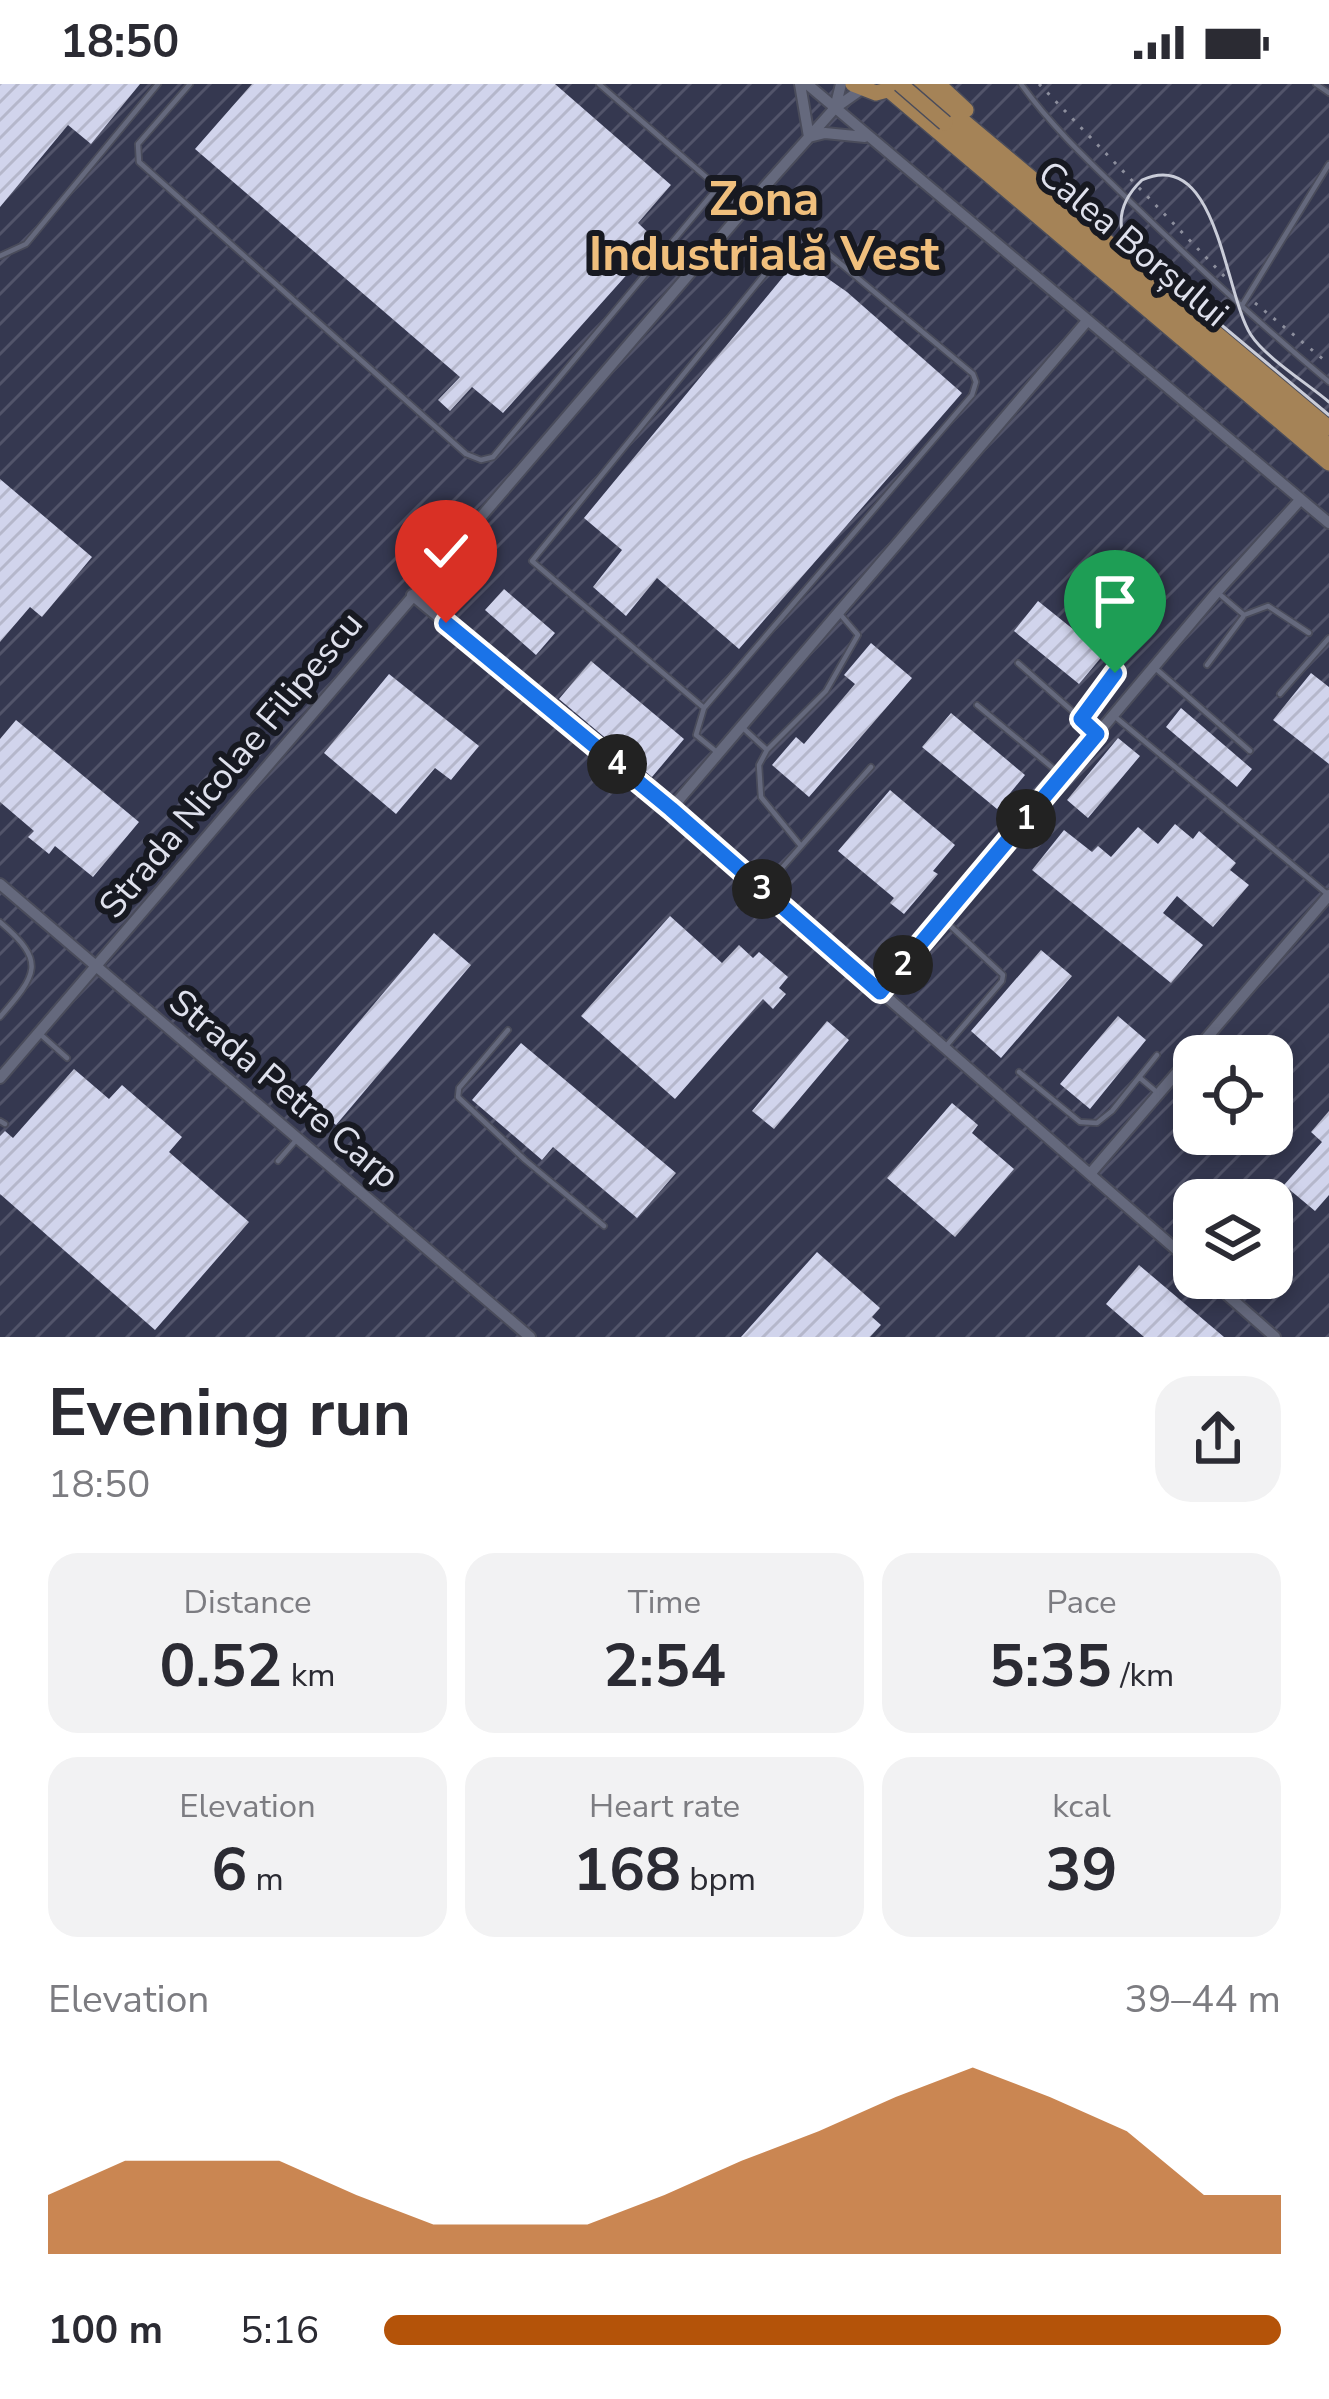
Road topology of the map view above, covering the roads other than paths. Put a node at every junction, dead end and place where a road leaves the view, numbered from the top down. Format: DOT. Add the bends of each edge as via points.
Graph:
graph roads {
  1 [pos="158,84"];
  2 [pos="190,84"];
  3 [pos="599,84"];
  4 [pos="803,84"];
  5 [pos="841,84"];
  6 [pos="919,84"];
  7 [pos="938,84"];
  8 [pos="1021,84"];
  9 [pos="1316,84"];
  10 [pos="898,86"];
  11 [pos="857,87"];
  12 [pos="1329,93"];
  13 [pos="836,108"];
  14 [pos="949,118"];
  15 [pos="809,137"];
  16 [pos="873,139"];
  17 [pos="1329,164"];
  18 [pos="718,187"];
  19 [pos="744,210"];
  20 [pos="0,256"];
  21 [pos="1240,308"];
  22 [pos="1087,321"];
  23 [pos="1329,382"];
  24 [pos="1329,419"];
  25 [pos="1329,428"];
  26 [pos="1329,446"];
  27 [pos="1329,463"];
  28 [pos="1300,500"];
  29 [pos="1329,523"];
  30 [pos="1217,592"];
  31 [pos="412,595"];
  32 [pos="839,614"];
  33 [pos="1244,615"];
  34 [pos="1309,633"];
  35 [pos="1329,638"];
  36 [pos="1018,663"];
  37 [pos="1207,665"];
  38 [pos="1154,668"];
  39 [pos="1115,673"];
  40 [pos="1280,694"];
  41 [pos="977,706"];
  42 [pos="704,708"];
  43 [pos="1113,715"];
  44 [pos="1081,719"];
  45 [pos="742,727"];
  46 [pos="1097,734"];
  47 [pos="767,750"];
  48 [pos="1250,751"];
  49 [pos="719,754"];
  50 [pos="871,767"];
  51 [pos="1062,776"];
  52 [pos="671,809"];
  53 [pos="801,846"];
  54 [pos="0,884"];
  55 [pos="763,890"];
  56 [pos="1329,895"];
  57 [pos="942,918"];
  58 [pos="0,922"];
  59 [pos="98,968"];
  60 [pos="880,992"];
  61 [pos="0,1017"];
  62 [pos="508,1030"];
  63 [pos="39,1033"];
  64 [pos="945,1048"];
  65 [pos="1157,1055"];
  66 [pos="67,1058"];
  67 [pos="1019,1072"];
  68 [pos="0,1078"];
  69 [pos="1140,1078"];
  70 [pos="1159,1094"];
  71 [pos="298,1138"];
  72 [pos="278,1161"];
  73 [pos="1090,1174"];
  74 [pos="604,1226"];
  75 [pos="1173,1247"];
  76 [pos="1232,1299"];
  77 [pos="530,1337"];
  78 [pos="1275,1337"];
  1 -- 20 [label="lane" via="26,244"];
  2 -- 18 [label="lane" via="138,144 139,162 481,460 493,457"];
  3 -- 18 [label="lane"];
  4 -- 13 [label="street"];
  4 -- 15 [label="street"];
  5 -- 13 [label="street"];
  6 -- 14 [label="main road, Calea Borșului"];
  7 -- 24 [label="main road"];
  8 -- 21 [label="lane" via="1053,128"];
  9 -- 12 [label="lane"];
  10 -- 11 [label="main road"];
  10 -- 14 [label="main road, Calea Borșului, bridge"];
  10 -- 27 [label="main road"];
  11 -- 13 [label="street, Strada Nicolae Filipescu"];
  13 -- 15 [label="street, Strada Nicolae Filipescu"];
  13 -- 16 [label="street"];
  14 -- 25 [label="main road, Calea Borșului"];
  14 -- 26 [label="main road, Calea Borșului"];
  15 -- 16 [label="street"];
  15 -- 19 [label="street, Strada Nicolae Filipescu"];
  16 -- 22 [label="street"];
  17 -- 21 [label="lane"];
  18 -- 19 [label="lane"];
  19 -- 31 [label="street, Strada Nicolae Filipescu"];
  21 -- 23 [label="lane"];
  22 -- 28 [label="street"];
  22 -- 32 [label="street"];
  28 -- 29 [label="street"];
  28 -- 30 [label="street"];
  30 -- 33 [label="lane"];
  30 -- 38 [label="street"];
  31 -- 52 [label="street"];
  31 -- 59 [label="street, Strada Nicolae Filipescu"];
  32 -- 45 [label="street"];
  32 -- 47 [label="lane" via="858,635 826,692"];
  33 -- 34 [label="lane" via="1268,606"];
  33 -- 37 [label="lane"];
  35 -- 40 [label="lane"];
  36 -- 44 [label="lane"];
  38 -- 43 [label="street"];
  38 -- 48 [label="lane"];
  39 -- 44 [label="lane"];
  41 -- 51 [label="lane"];
  42 -- 42 [label="lane" via="532,561 777,259 804,246 824,250 976,382"];
  42 -- 49 [label="lane" via="696,735"];
  43 -- 46 [label="street"];
  43 -- 56 [label="lane"];
  44 -- 46 [label="lane"];
  45 -- 47 [label="lane"];
  45 -- 49 [label="street"];
  46 -- 51 [label="street"];
  47 -- 53 [label="lane" via="759,764 761,796"];
  49 -- 52 [label="street"];
  50 -- 53 [label="lane"];
  51 -- 57 [label="street"];
  52 -- 55 [label="street"];
  53 -- 55 [label="lane"];
  54 -- 59 [label="street, Strada Petre Carp"];
  55 -- 60 [label="street"];
  56 -- 70 [label="street"];
  57 -- 60 [label="street"];
  57 -- 64 [label="lane" via="1003,974"];
  58 -- 61 [label="lane" via="33,958 23,990"];
  59 -- 63 [label="street, Strada Nicolae Filipescu"];
  59 -- 71 [label="street, Strada Petre Carp"];
  60 -- 64 [label="street"];
  62 -- 74 [label="lane" via="458,1097"];
  63 -- 66 [label="lane"];
  63 -- 68 [label="street, Strada Nicolae Filipescu"];
  64 -- 73 [label="street"];
  65 -- 69 [label="lane"];
  67 -- 69 [label="lane" via="1088,1124 1112,1111"];
  69 -- 70 [label="lane"];
  70 -- 73 [label="street"];
  71 -- 72 [label="lane"];
  71 -- 77 [label="street, Strada Petre Carp"];
  73 -- 75 [label="street"];
  76 -- 78 [label="street"];
}
